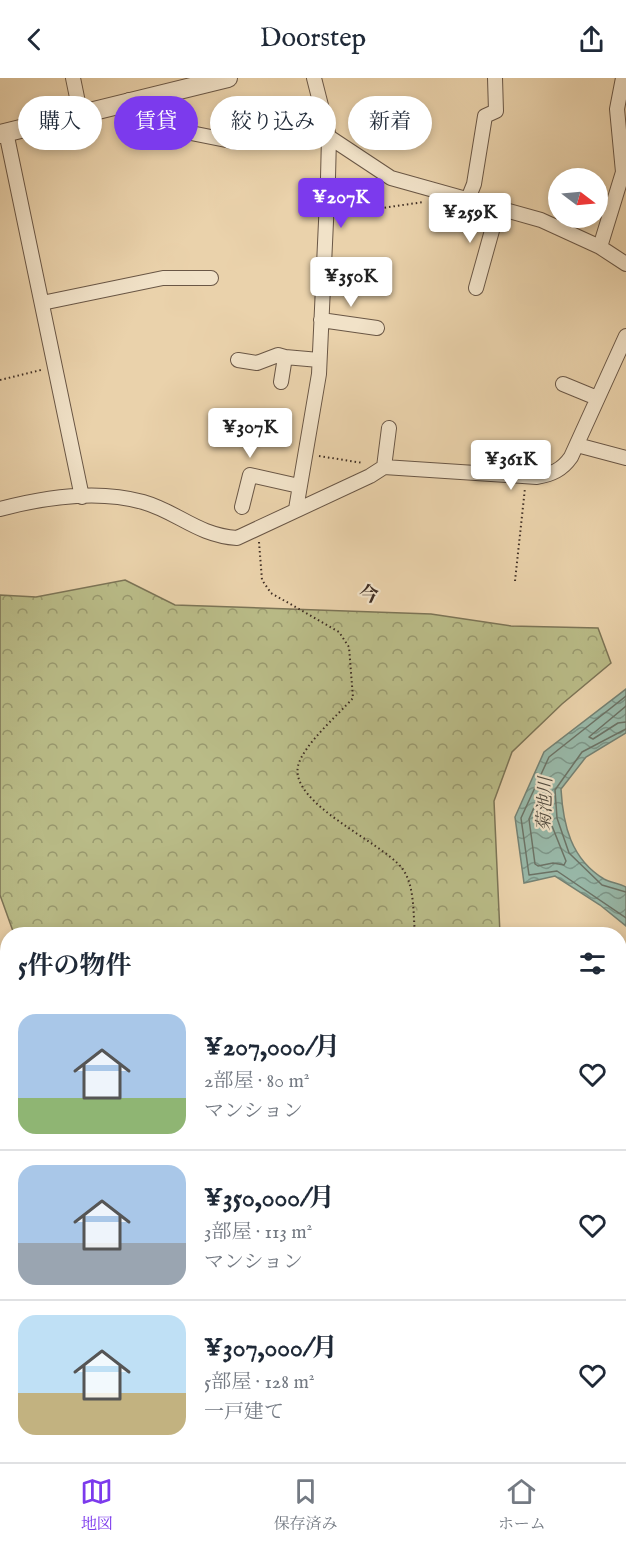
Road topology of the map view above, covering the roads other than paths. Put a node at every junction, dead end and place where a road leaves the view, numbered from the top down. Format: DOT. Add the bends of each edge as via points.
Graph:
graph roads {
  1 [pos="73,78"];
  2 [pos="228,78"];
  3 [pos="314,78"];
  4 [pos="495,78"];
  5 [pos="623,78"];
  6 [pos="77,96"];
  7 [pos="147,96"];
  8 [pos="319,96"];
  9 [pos="18,129"];
  10 [pos="3,133"];
  11 [pos="336,142"];
  12 [pos="328,150"];
  13 [pos="468,199"];
  14 [pos="498,209"];
  15 [pos="600,247"];
  16 [pos="626,264"];
  17 [pos="211,278"];
  18 [pos="476,288"];
  19 [pos="42,303"];
  20 [pos="321,320"];
  21 [pos="377,328"];
  22 [pos="626,336"];
  23 [pos="285,357"];
  24 [pos="238,360"];
  25 [pos="319,360"];
  26 [pos="281,382"];
  27 [pos="563,384"];
  28 [pos="597,398"];
  29 [pos="389,428"];
  30 [pos="577,445"];
  31 [pos="626,458"];
  32 [pos="384,466"];
  33 [pos="299,486"];
  34 [pos="81,497"];
  35 [pos="242,507"];
  36 [pos="0,508"];
  37 [pos="296,509"];
  1 -- 6 [label="street"];
  2 -- 7 [label="street"];
  3 -- 8 [label="street"];
  4 -- 13 [label="street" via="496,111 485,116"];
  5 -- 15 [label="street" via="617,109 622,172"];
  9 -- 10 [label="street"];
  10 -- 19 [label="street"];
  11 -- 13 [label="street" via="391,178"];
  12 -- 20 [label="street"];
  13 -- 14 [label="street"];
  14 -- 15 [label="street" via="556,226"];
  14 -- 18 [label="street"];
  15 -- 16 [label="street"];
  17 -- 19 [label="street" via="163,278"];
  19 -- 34 [label="street"];
  20 -- 21 [label="street"];
  20 -- 25 [label="street"];
  22 -- 28 [label="street"];
  23 -- 24 [label="street" via="278,355 257,363"];
  23 -- 25 [label="street"];
  23 -- 26 [label="street"];
  25 -- 33 [label="street"];
  27 -- 28 [label="street"];
  28 -- 30 [label="street"];
  29 -- 32 [label="street"];
  30 -- 31 [label="street"];
  30 -- 32 [label="street" via="565,466 537,477"];
  32 -- 37 [label="street"];
  33 -- 35 [label="street" via="250,475"];
  33 -- 37 [label="street"];
  34 -- 36 [label="street" via="53,497"];
  34 -- 37 [label="street" via="144,502 216,536 237,538"];
}
